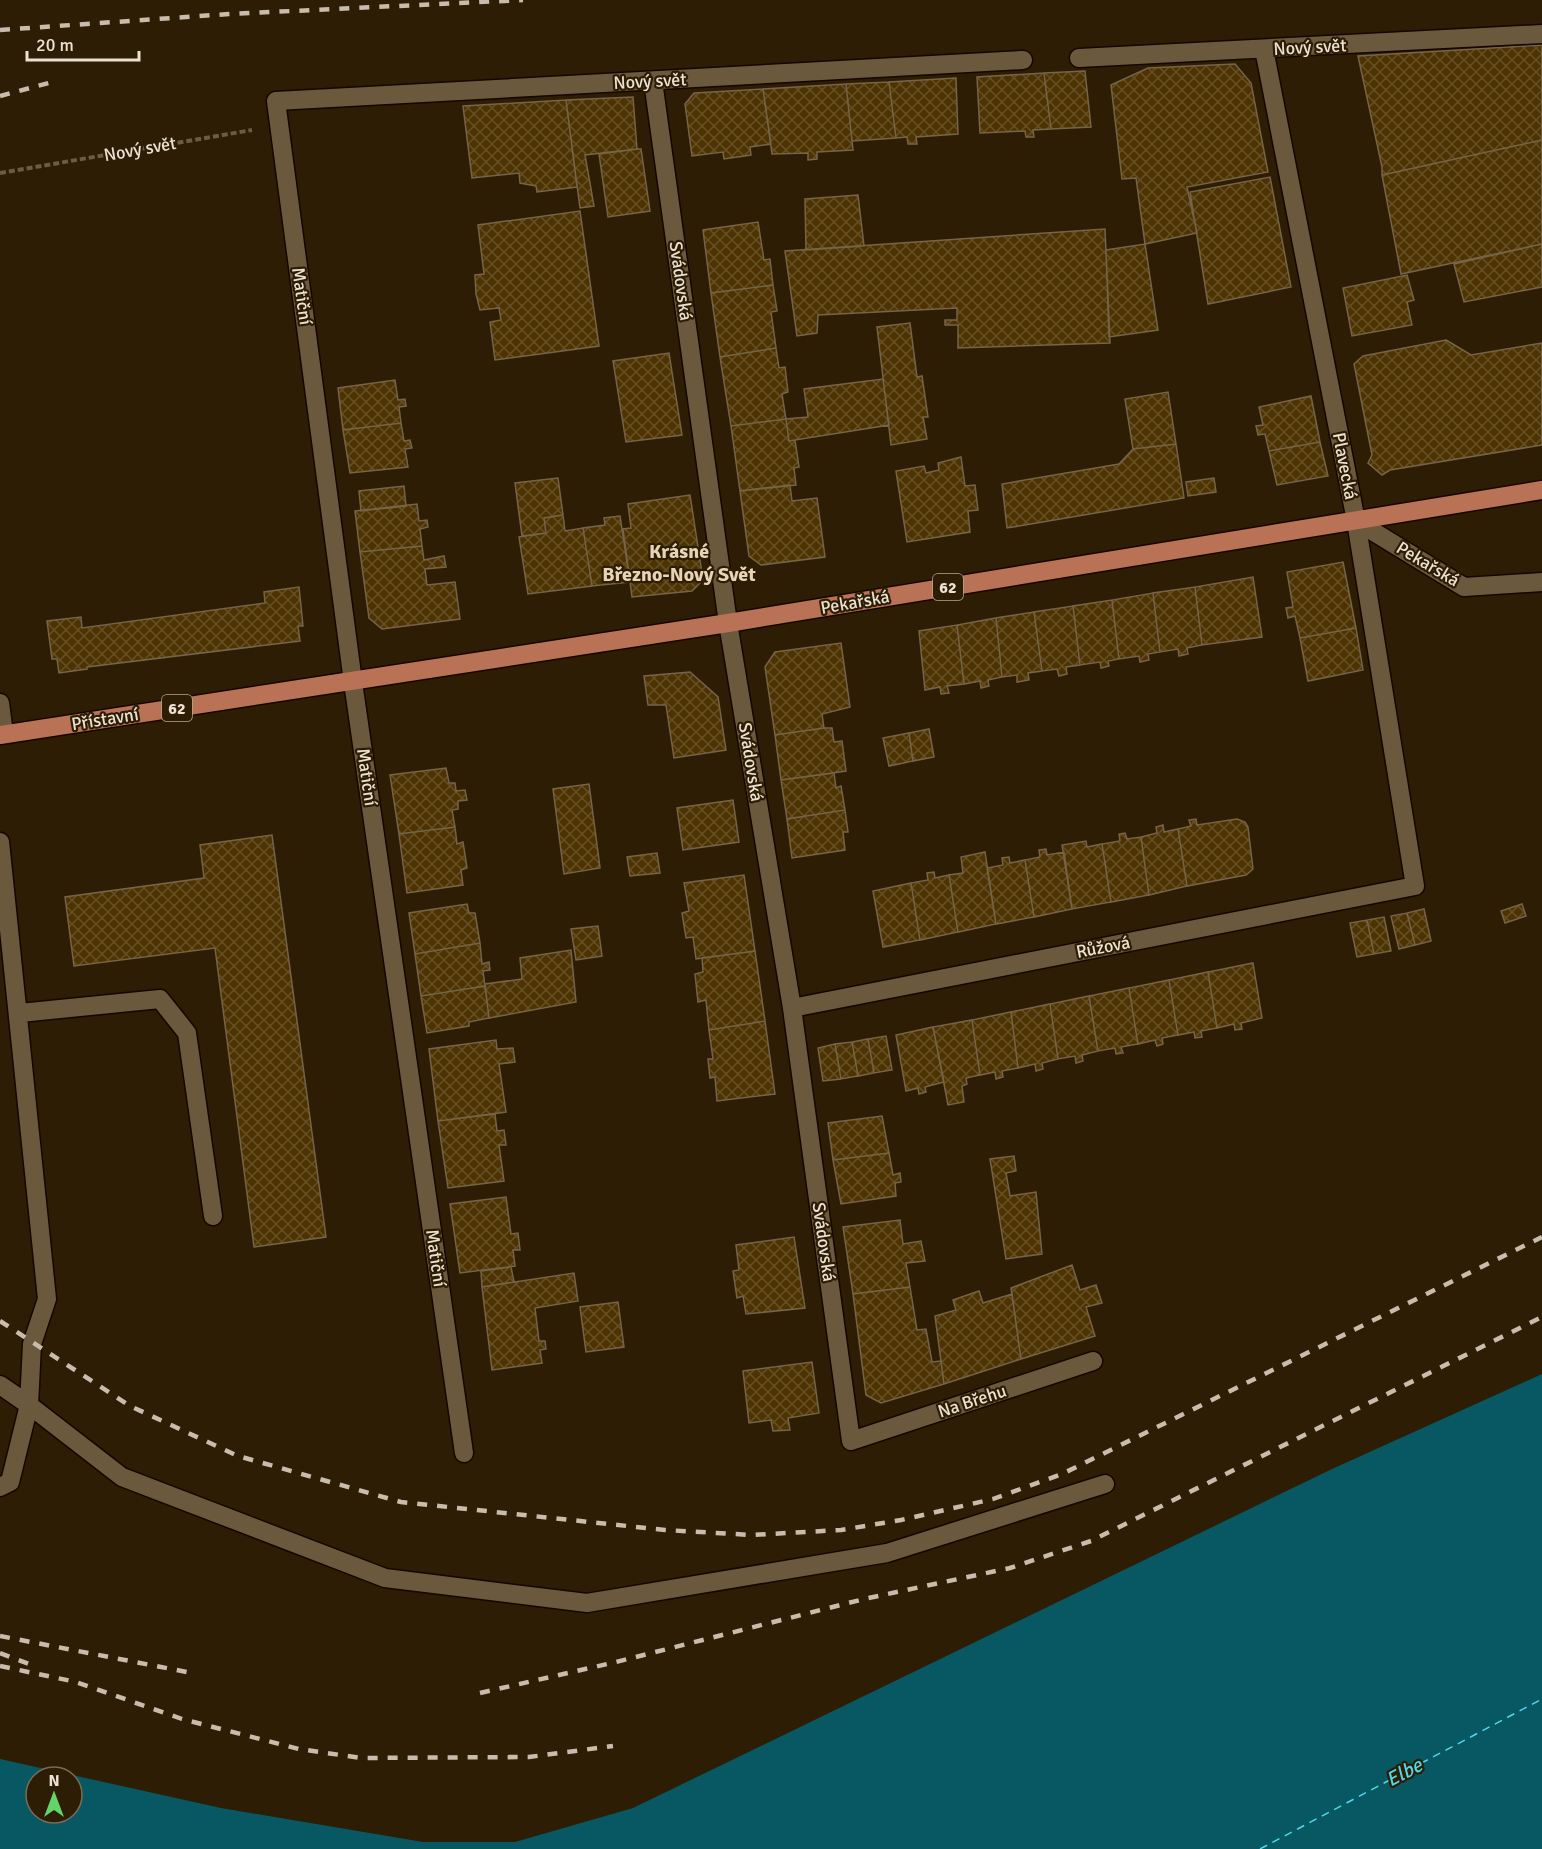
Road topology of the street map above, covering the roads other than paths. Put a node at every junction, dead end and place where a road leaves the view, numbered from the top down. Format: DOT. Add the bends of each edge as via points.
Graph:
graph roads {
  1 [pos="1542,34"];
  2 [pos="1264,49"];
  3 [pos="1079,58"];
  4 [pos="1023,60"];
  5 [pos="653,81"];
  6 [pos="276,101"];
  7 [pos="1542,490"];
  8 [pos="1356,521"];
  9 [pos="1542,582"];
  10 [pos="728,623"];
  11 [pos="353,682"];
  12 [pos="0,703"];
  13 [pos="2,734"];
  14 [pos="0,842"];
  15 [pos="1415,886"];
  16 [pos="792,1008"];
  17 [pos="20,1013"];
  18 [pos="213,1216"];
  19 [pos="1093,1361"];
  20 [pos="0,1385"];
  21 [pos="29,1405"];
  22 [pos="851,1441"];
  23 [pos="464,1453"];
  24 [pos="1105,1484"];
  25 [pos="0,1487"];
  1 -- 2 [label="street, Nový svět"];
  2 -- 3 [label="street, Nový svět"];
  2 -- 8 [label="street, Plavecká"];
  4 -- 5 [label="street, Nový svět"];
  5 -- 6 [label="street, Nový svět"];
  5 -- 10 [label="street, Svádovská"];
  6 -- 11 [label="street, Matiční"];
  7 -- 8 [label="main road, Pekařská / 62"];
  8 -- 9 [label="street, Pekařská" via="1464,587"];
  8 -- 10 [label="main road, Pekařská / 62"];
  8 -- 15 [label="street, Plavecká"];
  10 -- 11 [label="main road, Pekařská / 62"];
  10 -- 16 [label="street, Svádovská"];
  11 -- 13 [label="main road, Přístavní / 62"];
  11 -- 23 [label="street, Matiční"];
  12 -- 13 [label="street"];
  14 -- 17 [label="street"];
  15 -- 16 [label="street, Růžová"];
  16 -- 22 [label="street, Svádovská"];
  17 -- 18 [label="street" via="160,999 187,1033"];
  17 -- 21 [label="street" via="47,1299 32,1344"];
  19 -- 22 [label="street, Na Břehu"];
  20 -- 21 [label="street"];
  21 -- 24 [label="street" via="122,1478 385,1578 587,1603 887,1553"];
  21 -- 25 [label="street" via="10,1482"];
}
